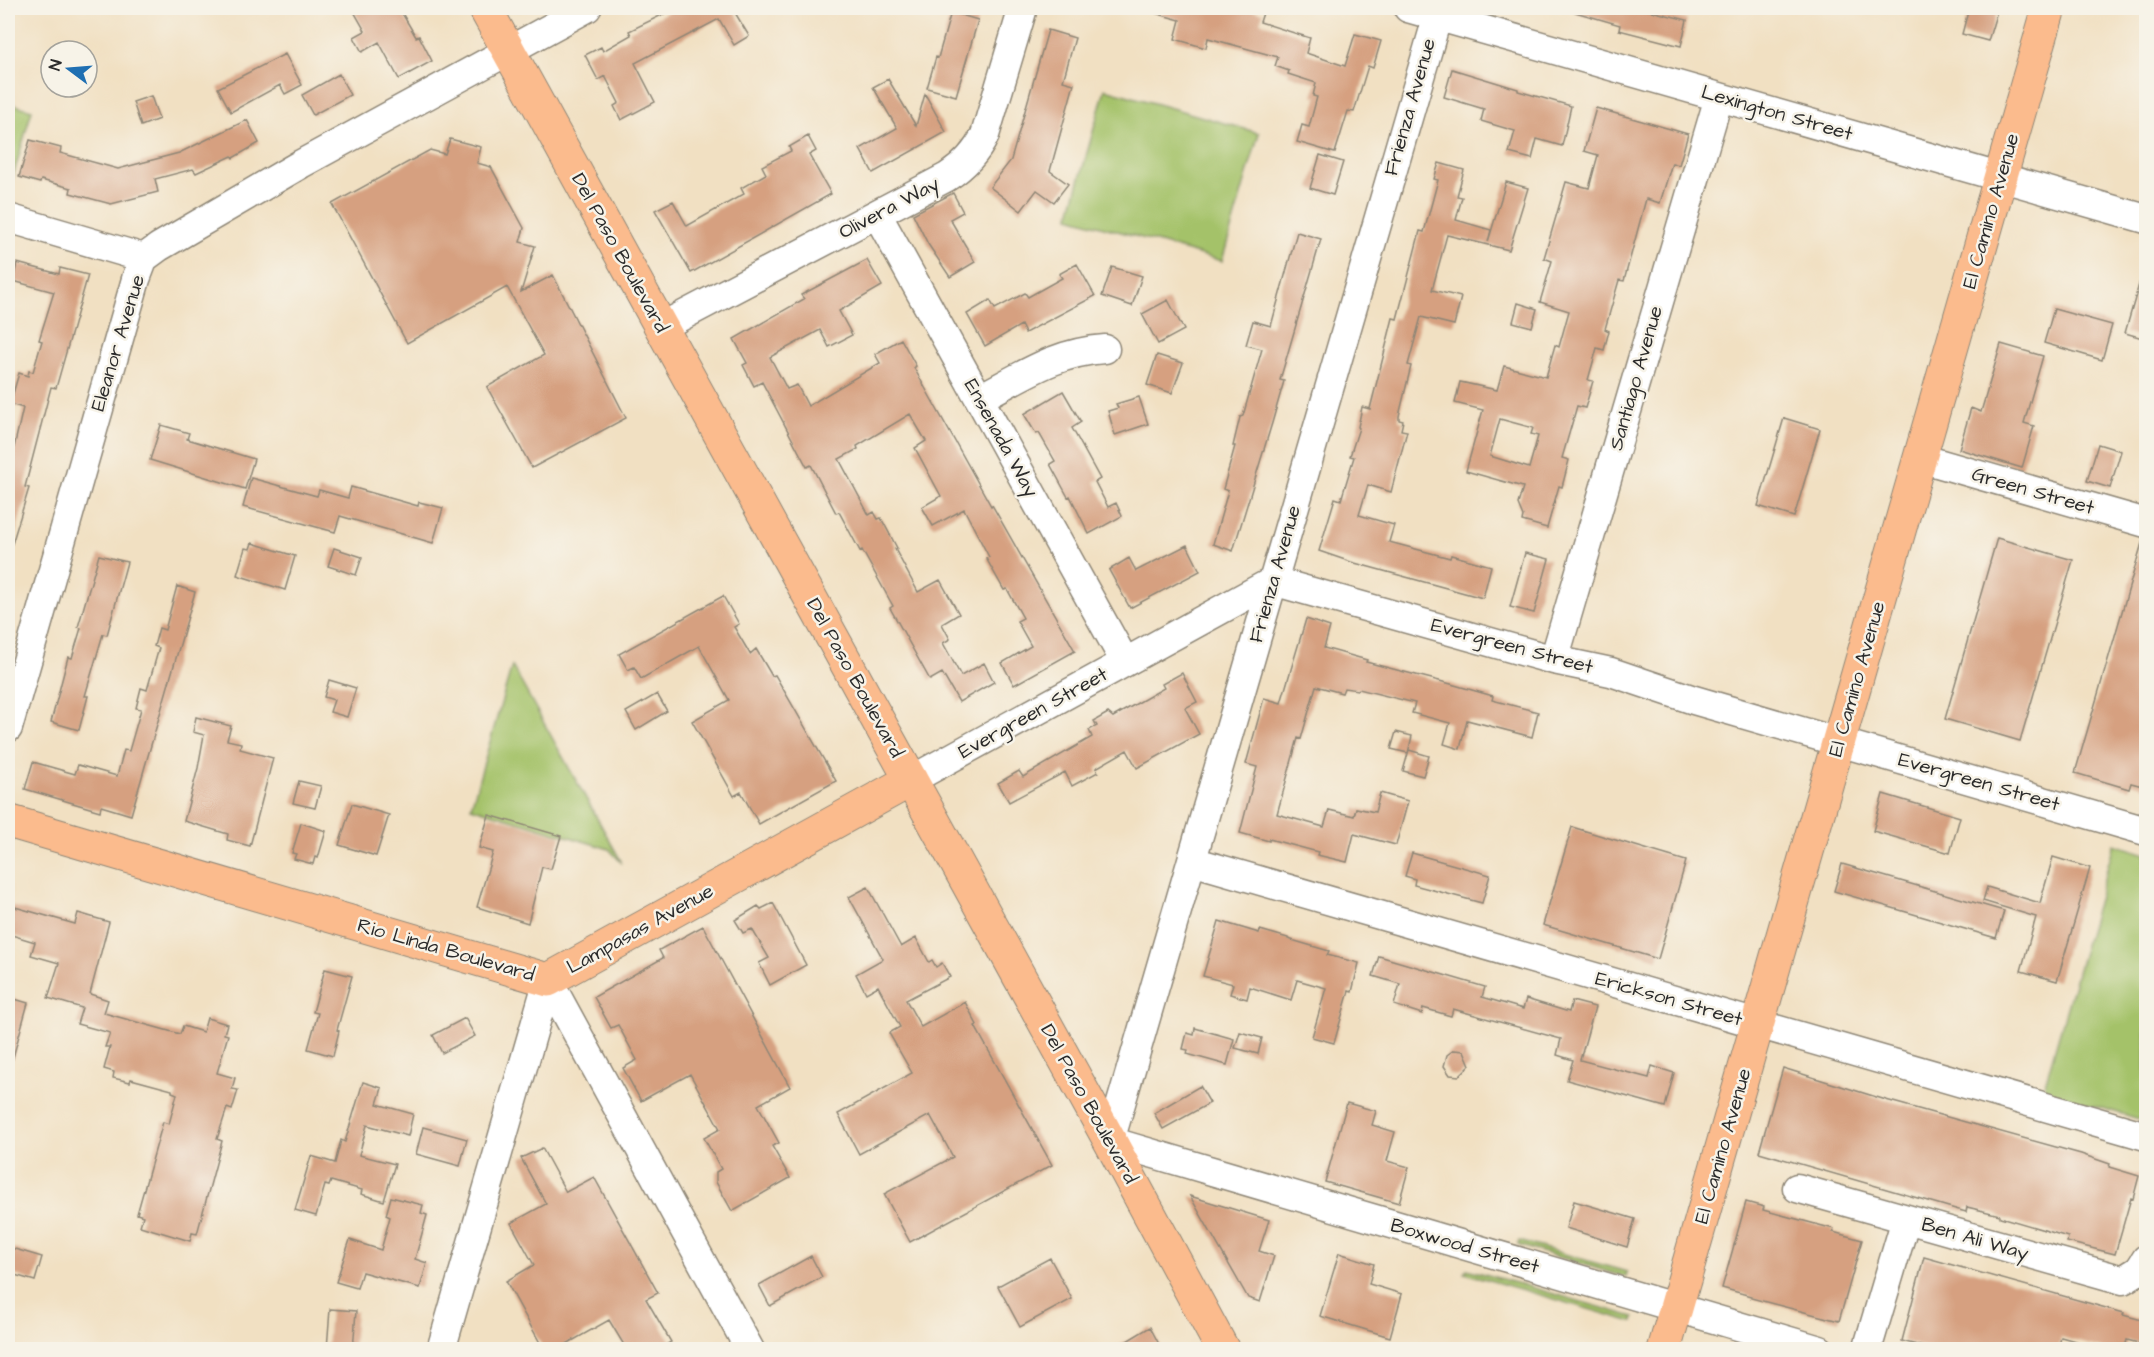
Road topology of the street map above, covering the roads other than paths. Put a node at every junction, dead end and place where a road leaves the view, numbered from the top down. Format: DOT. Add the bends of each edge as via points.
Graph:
graph roads {
  1 [pos="485,8"];
  2 [pos="587,8"];
  3 [pos="1023,8"];
  4 [pos="1408,8"];
  5 [pos="2049,8"];
  6 [pos="1438,12"];
  7 [pos="509,51"];
  8 [pos="1719,97"];
  9 [pos="2001,177"];
  10 [pos="877,214"];
  11 [pos="8,218"];
  12 [pos="2146,219"];
  13 [pos="144,258"];
  14 [pos="661,327"];
  15 [pos="1105,349"];
  16 [pos="980,398"];
  17 [pos="1920,458"];
  18 [pos="2146,523"];
  19 [pos="1273,581"];
  20 [pos="1554,660"];
  21 [pos="1125,662"];
  22 [pos="8,728"];
  23 [pos="1839,742"];
  24 [pos="911,780"];
  25 [pos="8,821"];
  26 [pos="2146,831"];
  27 [pos="1192,861"];
  28 [pos="548,980"];
  29 [pos="1758,1024"];
  30 [pos="2146,1136"];
  31 [pos="1110,1141"];
  32 [pos="1797,1188"];
  33 [pos="1906,1219"];
  34 [pos="2146,1259"];
  35 [pos="1676,1308"];
  36 [pos="441,1350"];
  37 [pos="750,1350"];
  38 [pos="1223,1350"];
  39 [pos="1664,1350"];
  40 [pos="1820,1350"];
  41 [pos="1867,1350"];
  1 -- 7 [label="main road, Del Paso Boulevard"];
  2 -- 7 [label="street, Eleanor Avenue"];
  3 -- 10 [label="street, Olivera Way" via="978,148 947,177"];
  4 -- 6 [label="street, Lexington Street"];
  5 -- 9 [label="main road, El Camino Avenue"];
  6 -- 8 [label="street, Lexington Street"];
  6 -- 19 [label="street, Frienza Avenue"];
  7 -- 13 [label="street, Eleanor Avenue" via="301,164"];
  7 -- 14 [label="main road, Del Paso Boulevard"];
  8 -- 9 [label="street, Lexington Street"];
  8 -- 20 [label="street, Santiago Avenue"];
  9 -- 12 [label="street, Lexington Street"];
  9 -- 17 [label="main road, El Camino Avenue"];
  10 -- 14 [label="street, Olivera Way"];
  10 -- 16 [label="street, Ensenada Way"];
  11 -- 13 [label="street"];
  13 -- 22 [label="street, Eleanor Avenue"];
  14 -- 24 [label="main road, Del Paso Boulevard"];
  15 -- 16 [label="street" via="1064,355"];
  16 -- 21 [label="street, Ensenada Way"];
  17 -- 18 [label="street, Green Street"];
  17 -- 23 [label="main road, El Camino Avenue"];
  19 -- 20 [label="street, Evergreen Street"];
  19 -- 21 [label="street, Evergreen Street"];
  19 -- 27 [label="street, Frienza Avenue"];
  20 -- 23 [label="street, Evergreen Street" via="1611,672"];
  21 -- 24 [label="street, Evergreen Street"];
  23 -- 26 [label="street, Evergreen Street"];
  23 -- 29 [label="main road, El Camino Avenue"];
  24 -- 28 [label="main road, Lampasas Avenue"];
  24 -- 31 [label="main road, Del Paso Boulevard"];
  25 -- 28 [label="main road, Rio Linda Boulevard"];
  27 -- 29 [label="street, Erickson Street"];
  27 -- 31 [label="street, Frienza Avenue"];
  28 -- 36 [label="street, Lampasas Avenue"];
  28 -- 37 [label="street, Rio Linda Boulevard"];
  29 -- 30 [label="street, Erickson Street"];
  29 -- 35 [label="main road, El Camino Avenue"];
  31 -- 35 [label="street, Boxwood Street"];
  31 -- 38 [label="main road, Del Paso Boulevard"];
  32 -- 33 [label="street, Ben Ali Way"];
  33 -- 34 [label="street, Ben Ali Way" via="2123,1280 2139,1270"];
  33 -- 41 [label="street"];
  35 -- 39 [label="main road, El Camino Avenue"];
  35 -- 40 [label="street, Boxwood Street"];
}
